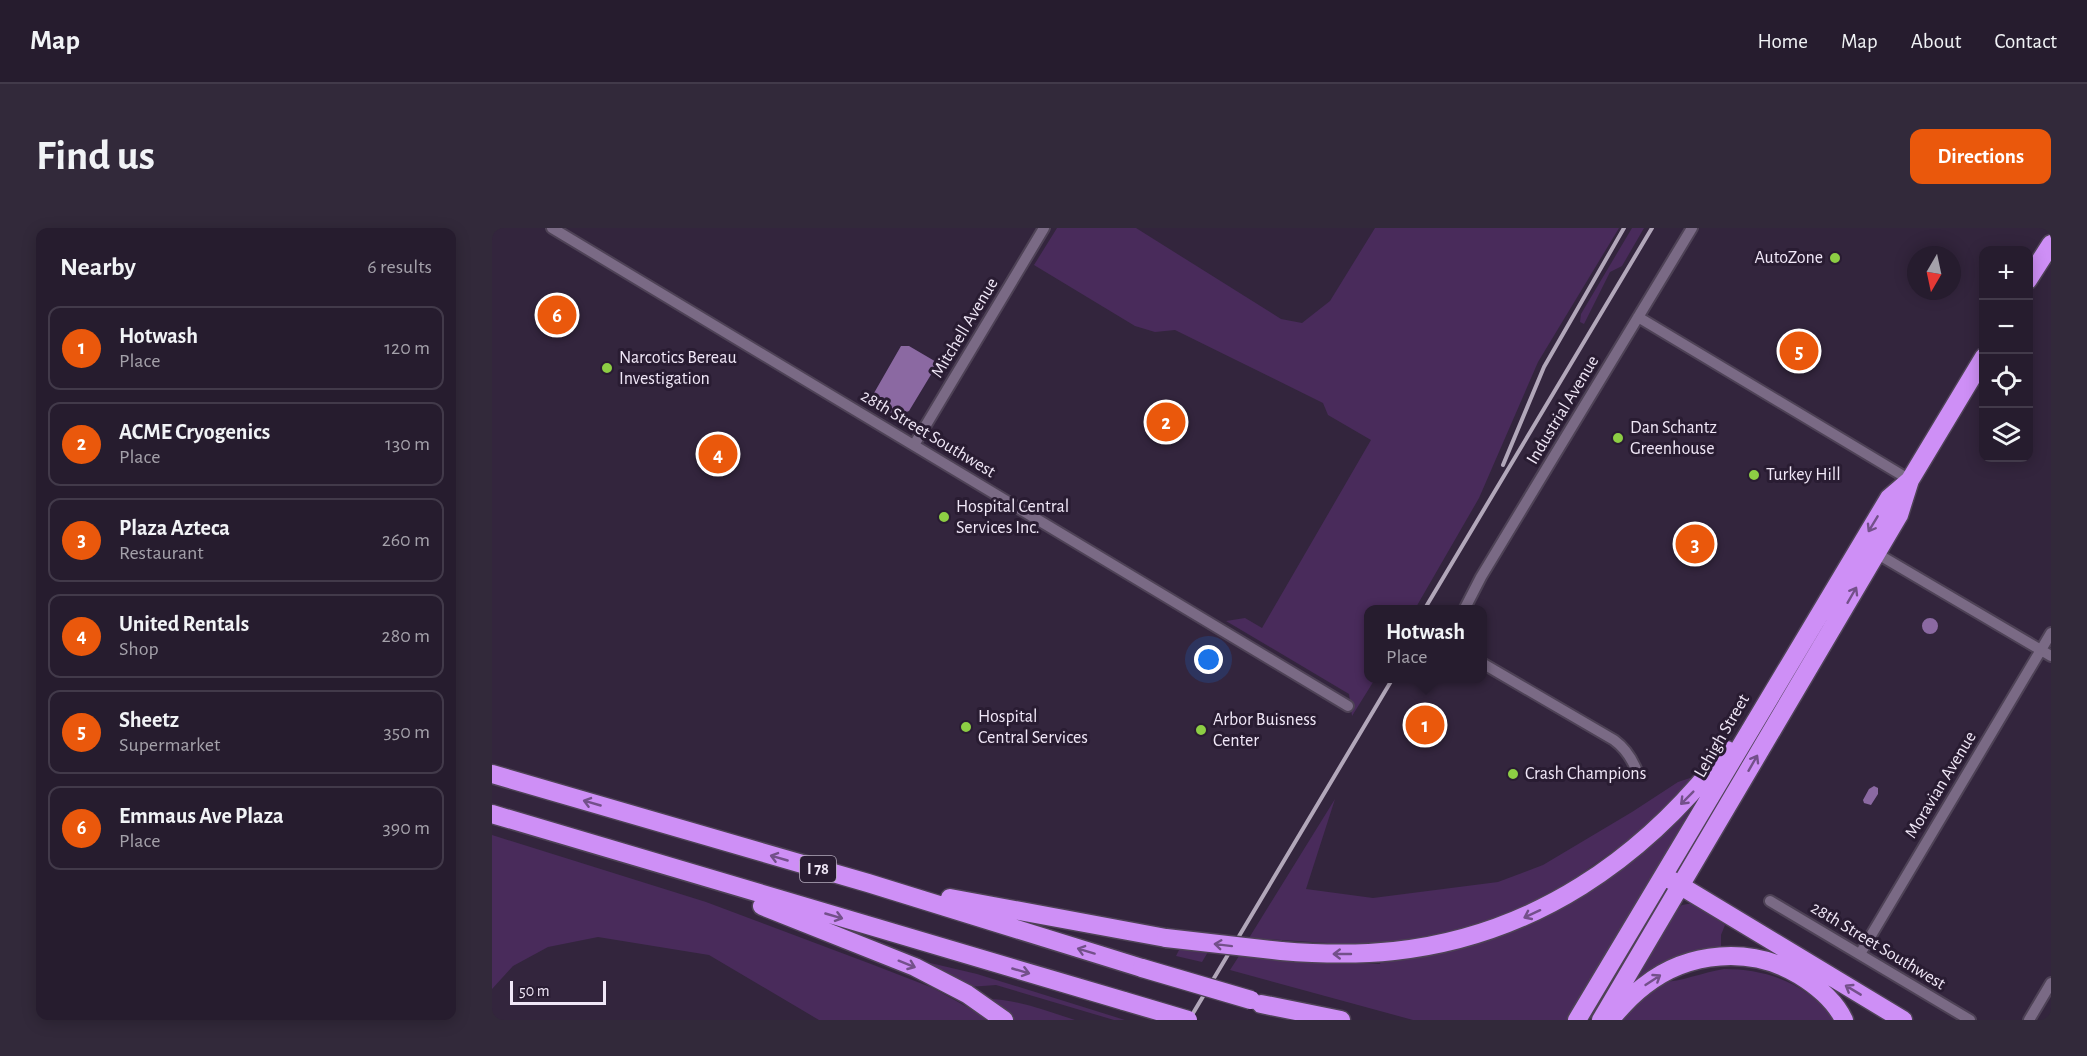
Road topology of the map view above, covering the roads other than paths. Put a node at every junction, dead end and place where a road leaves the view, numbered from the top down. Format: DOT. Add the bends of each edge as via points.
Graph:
graph roads {
  1 [pos="552,228"];
  2 [pos="1044,228"];
  3 [pos="1692,228"];
  4 [pos="2051,244"];
  5 [pos="2033,272"];
  6 [pos="1638,317"];
  7 [pos="1979,364"];
  8 [pos="914,445"];
  9 [pos="1910,480"];
  10 [pos="1876,553"];
  11 [pos="1466,605"];
  12 [pos="2051,633"];
  13 [pos="2041,650"];
  14 [pos="2051,656"];
  15 [pos="1487,666"];
  16 [pos="1775,686"];
  17 [pos="1348,706"];
  18 [pos="1636,769"];
  19 [pos="492,774"];
  20 [pos="492,814"];
  21 [pos="657,864"];
  22 [pos="1663,875"];
  23 [pos="868,883"];
  24 [pos="1681,886"];
  25 [pos="1770,901"];
  26 [pos="1860,954"];
  27 [pos="2051,984"];
  28 [pos="1256,1002"];
  29 [pos="1004,1020"];
  30 [pos="1188,1020"];
  31 [pos="1316,1020"];
  32 [pos="1341,1020"];
  33 [pos="1577,1020"];
  34 [pos="1601,1020"];
  35 [pos="1610,1020"];
  36 [pos="1844,1020"];
  37 [pos="1903,1020"];
  38 [pos="1970,1020"];
  39 [pos="2029,1020"];
  1 -- 8 [label="street, 28th Street Southwest"];
  2 -- 8 [label="street, Mitchell Avenue"];
  3 -- 6 [label="street, Industrial Avenue"];
  4 -- 5 [label="highway"];
  6 -- 9 [label="street"];
  6 -- 11 [label="street, Industrial Avenue"];
  7 -- 9 [label="highway, Lehigh Street"];
  8 -- 17 [label="street, 28th Street Southwest"];
  9 -- 10 [label="highway, Lehigh Street" via="1899,515"];
  9 -- 16 [label="highway, Lehigh Street, one-way" via="1889,498"];
  10 -- 13 [label="street"];
  24 -- 10 [label="highway, Lehigh Street, one-way"];
  12 -- 13 [label="street, Moravian Avenue"];
  13 -- 14 [label="street"];
  13 -- 26 [label="street, Moravian Avenue"];
  15 -- 18 [label="street" via="1614,740 1628,753"];
  16 -- 22 [label="highway, Lehigh Street"];
  16 -- 23 [label="highway, one-way, bridge" via="1690,795 1622,858 1570,894 1514,922 1423,947 1370,953 1281,951 1166,938"];
  23 -- 19 [label="highway, I 78, one-way"];
  20 -- 21 [label="highway, I 78"];
  21 -- 29 [label="highway, one-way" via="915,967 967,994"];
  21 -- 30 [label="highway, I 78, one-way, bridge"];
  22 -- 24 [label="highway"];
  22 -- 33 [label="highway, Lehigh Street"];
  28 -- 23 [label="highway, I 78, one-way, bridge"];
  24 -- 34 [label="highway, Lehigh Street"];
  37 -- 24 [label="highway, one-way"];
  25 -- 26 [label="street, 28th Street Southwest"];
  26 -- 38 [label="street, 28th Street Southwest"];
  27 -- 39 [label="street"];
  28 -- 31 [label="highway, I 78"];
  28 -- 32 [label="highway"];
  35 -- 36 [label="highway, one-way" via="1659,975 1695,960 1735,956 1757,958 1791,970 1832,1001"];
}
